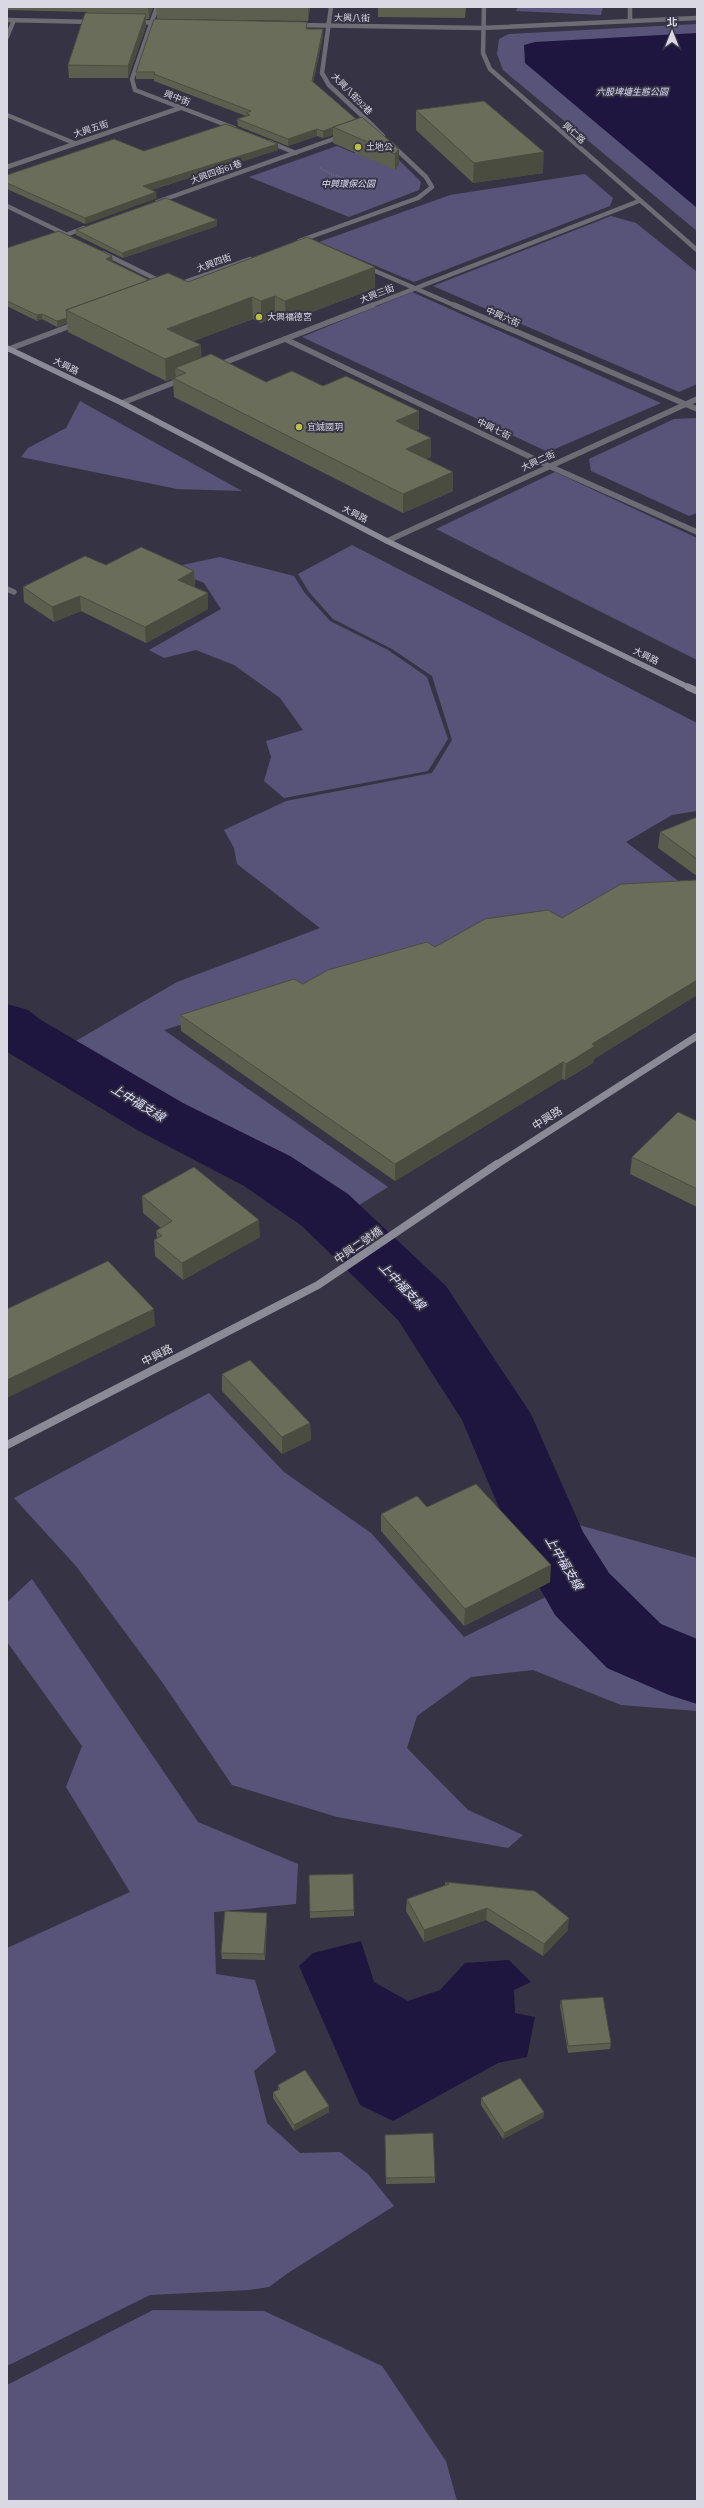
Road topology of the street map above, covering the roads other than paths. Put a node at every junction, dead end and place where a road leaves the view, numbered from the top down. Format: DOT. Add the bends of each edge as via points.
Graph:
graph roads {
  1 [pos="158,7"];
  2 [pos="331,7"];
  3 [pos="484,7"];
  4 [pos="630,7"];
  5 [pos="697,18"];
  6 [pos="7,20"];
  7 [pos="14,20"];
  8 [pos="630,21"];
  9 [pos="99,22"];
  10 [pos="130,22"];
  11 [pos="153,23"];
  12 [pos="168,23"];
  13 [pos="290,25"];
  14 [pos="328,25"];
  15 [pos="482,28"];
  16 [pos="7,37"];
  17 [pos="180,108"];
  18 [pos="7,115"];
  19 [pos="372,125"];
  20 [pos="238,130"];
  21 [pos="358,130"];
  22 [pos="351,133"];
  23 [pos="260,139"];
  24 [pos="74,144"];
  25 [pos="296,153"];
  26 [pos="7,167"];
  27 [pos="639,201"];
  28 [pos="7,206"];
  29 [pos="148,206"];
  30 [pos="88,227"];
  31 [pos="66,235"];
  32 [pos="73,238"];
  33 [pos="303,240"];
  34 [pos="295,242"];
  35 [pos="309,243"];
  36 [pos="95,248"];
  37 [pos="697,250"];
  38 [pos="259,255"];
  39 [pos="358,264"];
  40 [pos="415,288"];
  41 [pos="83,320"];
  42 [pos="285,339"];
  43 [pos="8,348"];
  44 [pos="211,368"];
  45 [pos="189,377"];
  46 [pos="697,399"];
  47 [pos="122,403"];
  48 [pos="686,404"];
  49 [pos="697,409"];
  50 [pos="549,466"];
  51 [pos="697,532"];
  52 [pos="387,541"];
  53 [pos="7,589"];
  54 [pos="14,592"];
  55 [pos="697,691"];
  56 [pos="697,1036"];
  57 [pos="411,1223"];
  58 [pos="318,1285"];
  59 [pos="7,1445"];
  1 -- 11 [label="street, 興中街"];
  2 -- 14 [label="street"];
  3 -- 15 [label="street, 興仁路"];
  4 -- 8 [label="street"];
  5 -- 8 [label="street, 大興八街"];
  6 -- 7 [label="street"];
  7 -- 9 [label="street"];
  7 -- 16 [label="street"];
  8 -- 15 [label="street, 大興八街"];
  10 -- 11 [label="street"];
  11 -- 12 [label="street"];
  11 -- 17 [label="street, 興中街" via="132,79 135,90"];
  13 -- 14 [label="street, 大興八街"];
  14 -- 15 [label="street, 大興八街"];
  14 -- 19 [label="street, 大興八街92巷" via="322,73 329,85"];
  15 -- 27 [label="street, 興仁路" via="483,53 490,70"];
  17 -- 20 [label="street, 興中街"];
  17 -- 24 [label="street, 大興五街"];
  18 -- 24 [label="street"];
  19 -- 21 [label="street"];
  19 -- 33 [label="street" via="426,176 432,187 418,198"];
  22 -- 25 [label="street, 大興四街61巷"];
  23 -- 25 [label="street"];
  24 -- 26 [label="street, 大興五街"];
  25 -- 29 [label="street, 大興四街61巷"];
  27 -- 37 [label="street, 興仁路"];
  27 -- 40 [label="street, 大興三街"];
  28 -- 31 [label="street"];
  30 -- 31 [label="street"];
  31 -- 32 [label="street"];
  33 -- 34 [label="street"];
  33 -- 35 [label="street"];
  36 -- 38 [label="street, 大興四街" via="172,287"];
  39 -- 40 [label="street, 中興六街"];
  40 -- 42 [label="street, 大興三街"];
  40 -- 48 [label="street, 中興六街"];
  41 -- 43 [label="street"];
  42 -- 44 [label="street, 大興三街"];
  42 -- 50 [label="street, 中興七街"];
  43 -- 47 [label="street, 大興路"];
  45 -- 47 [label="street"];
  46 -- 48 [label="street, 大興二街"];
  47 -- 52 [label="street, 大興路"];
  48 -- 49 [label="street, 中興六街"];
  48 -- 50 [label="street, 大興二街"];
  50 -- 51 [label="street, 中興七街"];
  50 -- 52 [label="street, 大興二街"];
  52 -- 55 [label="street, 大興路"];
  53 -- 54 [label="street"];
  56 -- 57 [label="street, 中興路" via="533,1140"];
  57 -- 58 [label="street, 中興二號橋"];
  58 -- 59 [label="street, 中興路"];
}
